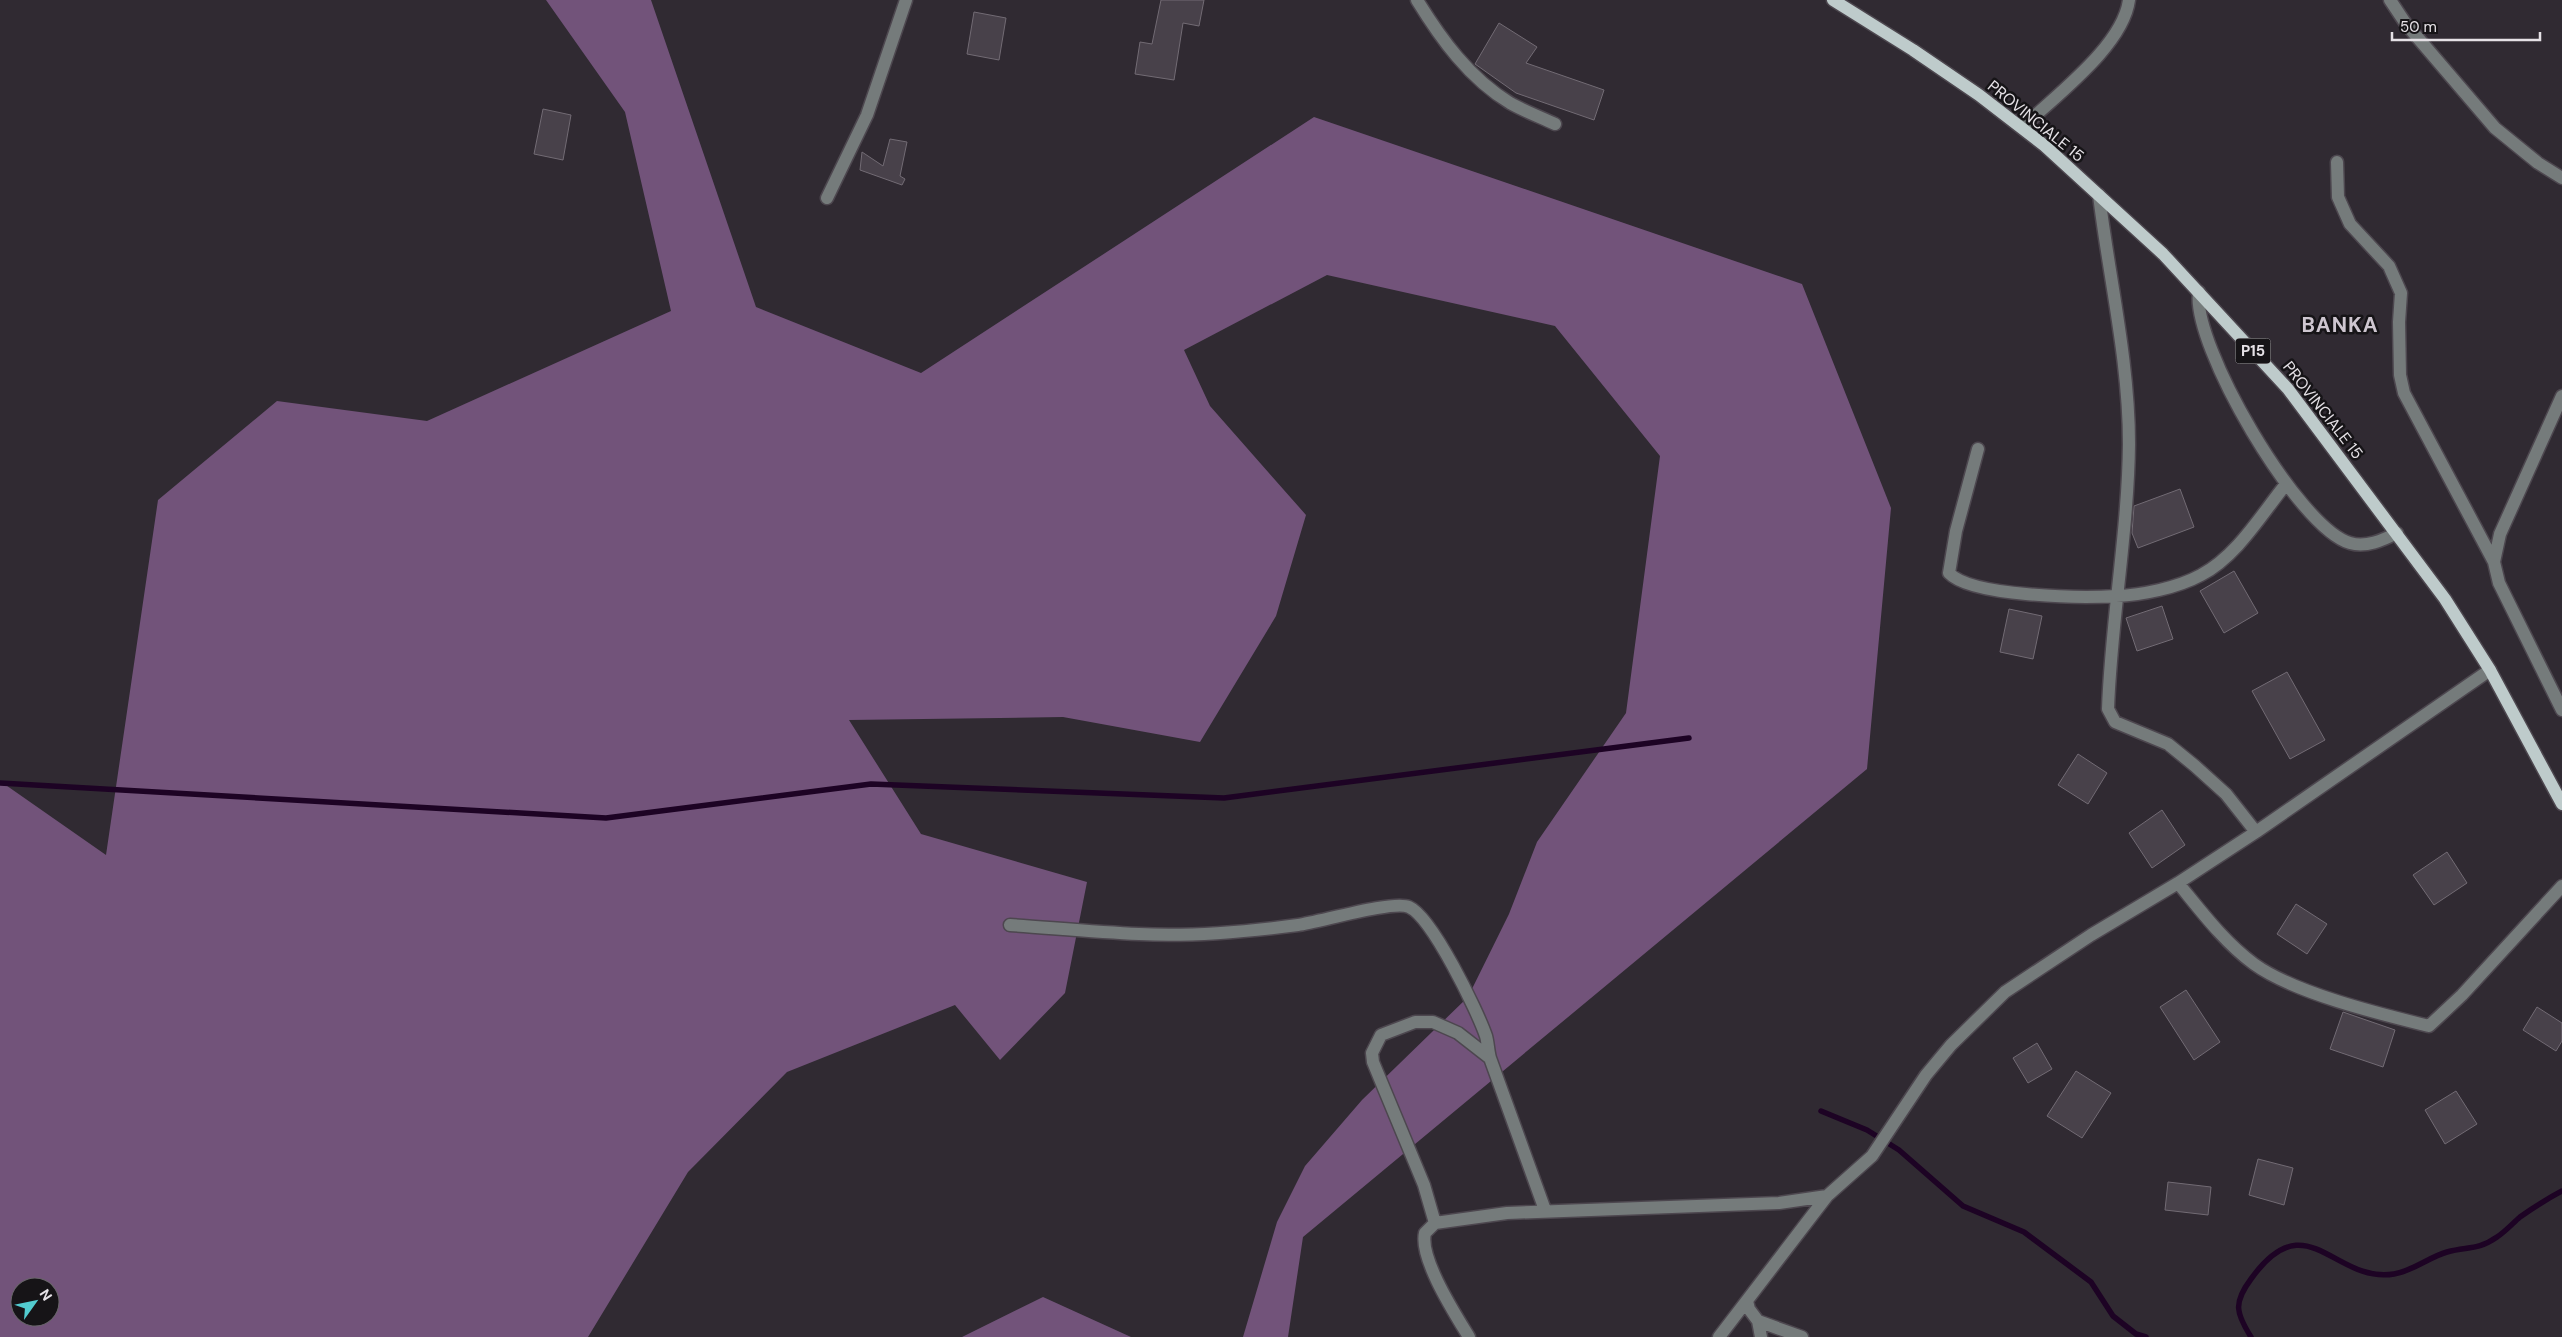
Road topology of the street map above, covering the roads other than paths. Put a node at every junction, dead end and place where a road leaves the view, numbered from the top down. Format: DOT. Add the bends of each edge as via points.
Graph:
graph roads {
  1 [pos="906,0"];
  2 [pos="1417,0"];
  3 [pos="1833,0"];
  4 [pos="2129,0"];
  5 [pos="2390,0"];
  6 [pos="1555,124"];
  7 [pos="2022,127"];
  8 [pos="2337,162"];
  9 [pos="2562,178"];
  10 [pos="2099,195"];
  11 [pos="827,198"];
  12 [pos="2199,292"];
  13 [pos="2562,396"];
  14 [pos="1978,449"];
  15 [pos="2286,484"];
  16 [pos="2397,533"];
  17 [pos="2494,562"];
  18 [pos="2117,596"];
  19 [pos="2490,670"];
  20 [pos="2562,710"];
  21 [pos="2562,804"];
  22 [pos="2256,832"];
  23 [pos="2178,883"];
  24 [pos="2562,886"];
  25 [pos="1010,925"];
  26 [pos="1490,1058"];
  27 [pos="1827,1196"];
  28 [pos="1545,1210"];
  29 [pos="1435,1223"];
  30 [pos="1747,1301"];
  31 [pos="1758,1321"];
  32 [pos="1469,1337"];
  33 [pos="1719,1337"];
  34 [pos="1761,1337"];
  35 [pos="1802,1337"];
  1 -- 11 [label="street" via="866,114"];
  2 -- 6 [label="street" via="1444,42 1471,72 1509,103"];
  3 -- 7 [label="main road, PROVINCIALE 15 / P15" via="1913,50"];
  4 -- 7 [label="street" via="2119,30 2107,47"];
  5 -- 9 [label="street" via="2406,24 2495,128 2538,164"];
  7 -- 10 [label="main road, PROVINCIALE 15 / P15"];
  8 -- 17 [label="street" via="2338,197 2350,224 2389,266 2401,293 2400,375 2404,393"];
  10 -- 12 [label="main road, PROVINCIALE 15 / P15"];
  10 -- 18 [label="street" via="2105,248 2120,325 2129,443"];
  12 -- 15 [label="street" via="2197,304 2207,343 2227,385"];
  12 -- 16 [label="main road, PROVINCIALE 15 / P15" via="2288,389"];
  13 -- 17 [label="street" via="2500,534"];
  14 -- 18 [label="street" via="1950,558 1949,573 1954,579 1984,588 2029,594"];
  15 -- 16 [label="street" via="2310,514 2331,533 2350,544 2375,543"];
  15 -- 18 [label="street" via="2229,555 2201,576 2166,588"];
  16 -- 19 [label="main road, PROVINCIALE 15 / P15" via="2445,599"];
  17 -- 20 [label="street" via="2499,583"];
  18 -- 22 [label="street" via="2108,710 2115,722 2168,744 2226,794"];
  19 -- 21 [label="main road, PROVINCIALE 15 / P15"];
  19 -- 22 [label="street"];
  22 -- 23 [label="street"];
  23 -- 24 [label="street" via="2235,949 2271,976 2430,1026"];
  23 -- 27 [label="street" via="2005,992 1951,1045 1926,1075 1872,1156"];
  25 -- 26 [label="street" via="1140,934 1200,934 1316,923 1395,904 1409,907 1421,916 1443,948 1480,1022"];
  26 -- 28 [label="street"];
  26 -- 29 [label="street" via="1458,1034 1433,1022 1415,1022 1391,1030 1382,1035 1372,1053 1424,1184"];
  27 -- 28 [label="street" via="1803,1201 1725,1206"];
  27 -- 30 [label="street"];
  28 -- 29 [label="street"];
  29 -- 32 [label="street" via="1425,1233 1424,1248 1448,1303"];
  30 -- 31 [label="street"];
  30 -- 33 [label="street"];
  31 -- 34 [label="street"];
  31 -- 35 [label="street"];
}
